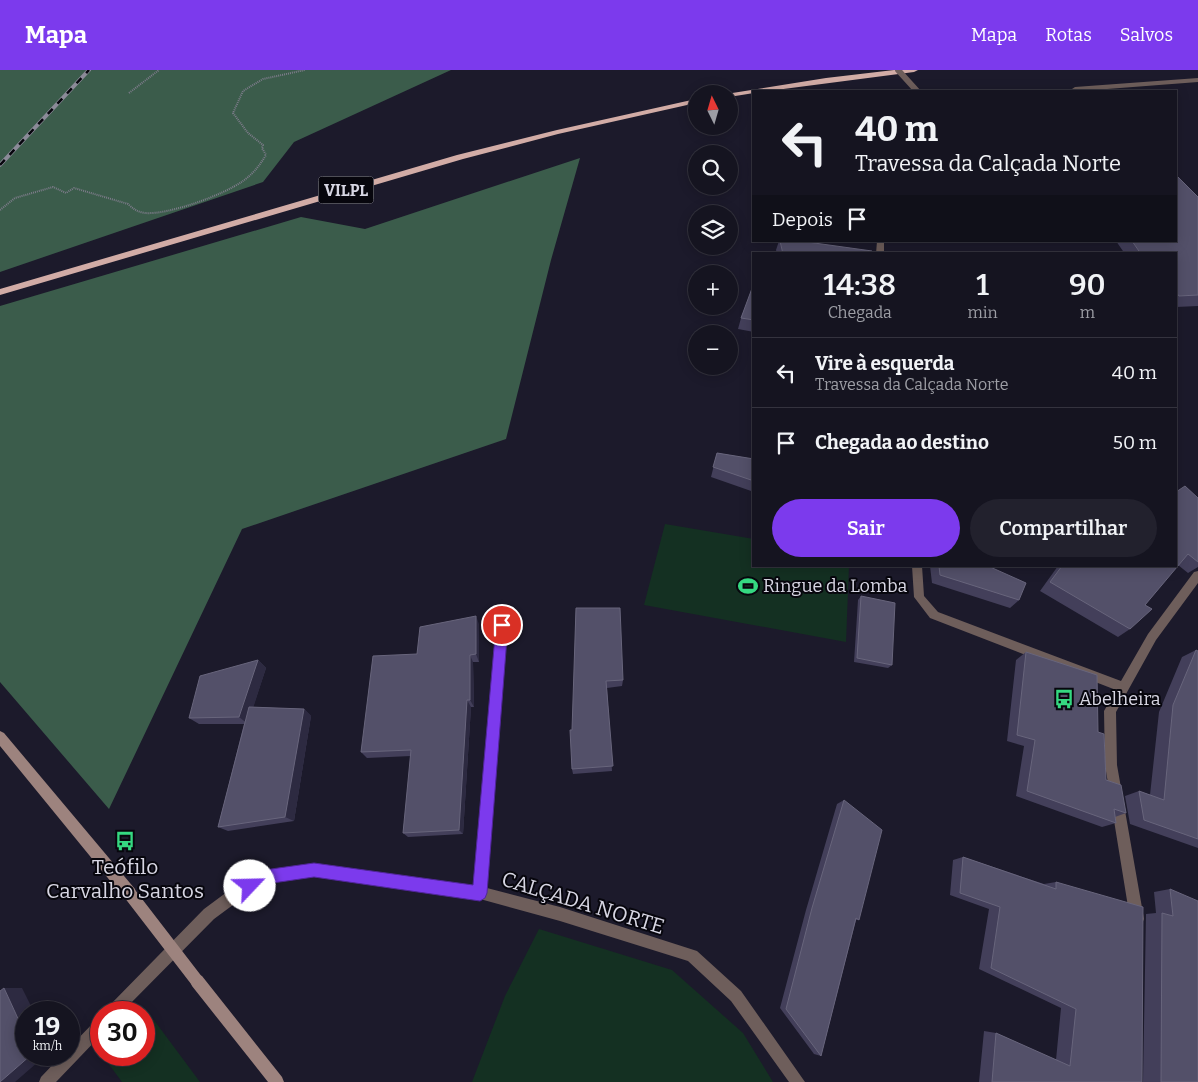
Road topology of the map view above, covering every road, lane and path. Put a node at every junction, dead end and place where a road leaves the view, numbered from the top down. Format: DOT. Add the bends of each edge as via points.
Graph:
graph roads {
  1 [pos="159,70"];
  2 [pos="305,70"];
  3 [pos="898,70"];
  4 [pos="914,70"];
  5 [pos="1198,80"];
  6 [pos="761,90"];
  7 [pos="916,90"];
  8 [pos="1077,90"];
  9 [pos="752,91"];
  10 [pos="129,93"];
  11 [pos="738,94"];
  12 [pos="688,103"];
  13 [pos="0,210"];
  14 [pos="0,292"];
  15 [pos="917,567"];
  16 [pos="1198,575"];
  17 [pos="502,625"];
  18 [pos="1122,687"];
  19 [pos="0,737"];
  20 [pos="480,893"];
  21 [pos="1136,933"];
  22 [pos="124,1001"];
  23 [pos="90,1036"];
  24 [pos="46,1082"];
  25 [pos="278,1082"];
  26 [pos="798,1082"];
  1 -- 10 [label="path"];
  2 -- 13 [label="path" via="263,79 243,91 233,113 248,133 263,145 266,155 252,174 232,189 176,208 144,214 128,204 74,188 66,193 53,187 15,198"];
  3 -- 7 [label="street, bridge"];
  4 -- 6 [label="highway"];
  5 -- 8 [label="street" via="1075,88"];
  9 -- 11 [label="highway"];
  12 -- 14 [label="highway, VILPL" via="460,157"];
  15 -- 18 [label="street" via="919,597 934,615"];
  16 -- 18 [label="street" via="1152,637"];
  17 -- 20 [label="street"];
  18 -- 21 [label="street" via="1110,711 1111,765 1137,913"];
  19 -- 25 [label="main road, bridge" via="130,894"];
  20 -- 22 [label="street, CALÇADA NORTE" via="314,870 264,877 209,914"];
  20 -- 26 [label="street, CALÇADA NORTE" via="560,914 692,956 736,996"];
  23 -- 24 [label="street"];
}
